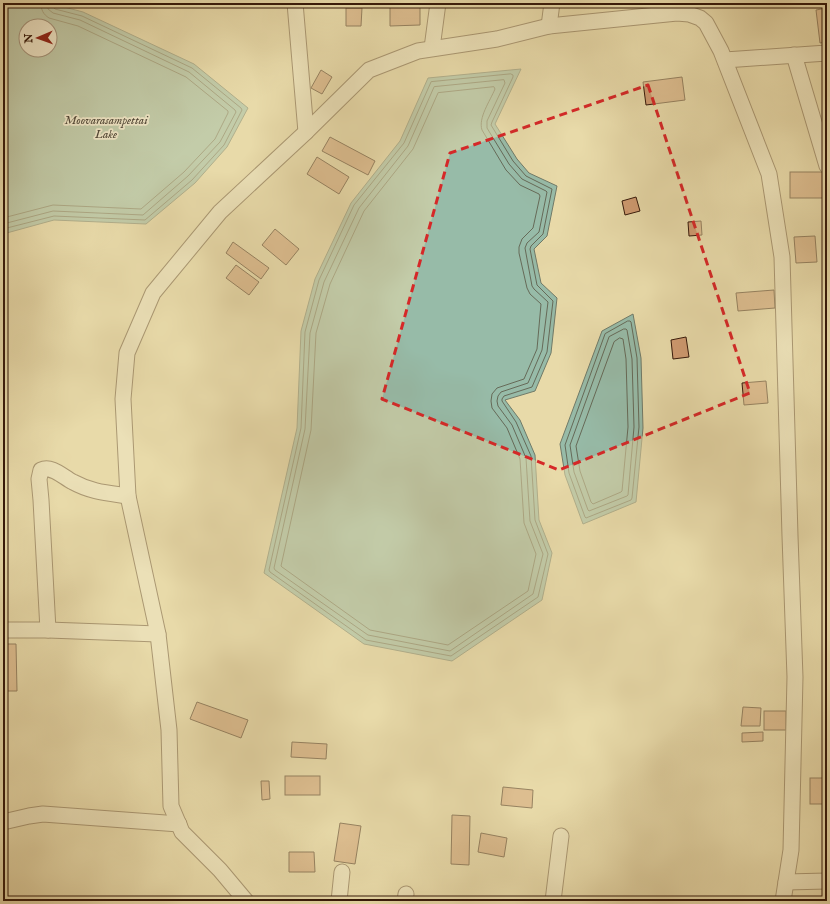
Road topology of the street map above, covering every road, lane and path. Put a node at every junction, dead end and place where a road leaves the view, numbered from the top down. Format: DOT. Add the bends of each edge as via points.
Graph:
graph roads {
  1 [pos="295,3"];
  2 [pos="438,3"];
  3 [pos="552,3"];
  4 [pos="690,8"];
  5 [pos="549,26"];
  6 [pos="432,48"];
  7 [pos="827,53"];
  8 [pos="794,55"];
  9 [pos="725,60"];
  10 [pos="306,132"];
  11 [pos="827,166"];
  12 [pos="128,496"];
  13 [pos="3,630"];
  14 [pos="48,630"];
  15 [pos="158,634"];
  16 [pos="3,822"];
  17 [pos="179,824"];
  18 [pos="561,836"];
  19 [pos="342,872"];
  20 [pos="827,881"];
  21 [pos="786,882"];
  22 [pos="246,901"];
  23 [pos="339,901"];
  24 [pos="553,901"];
  25 [pos="783,901"];
  1 -- 10 [label="street"];
  2 -- 6 [label="street"];
  3 -- 5 [label="street"];
  4 -- 5 [label="street" via="677,14"];
  4 -- 9 [label="street" via="706,23"];
  5 -- 6 [label="street" via="497,40"];
  6 -- 10 [label="street" via="369,70"];
  7 -- 8 [label="street"];
  8 -- 9 [label="street"];
  8 -- 11 [label="street"];
  9 -- 21 [label="street" via="770,174 782,257 795,677 791,850"];
  10 -- 12 [label="street" via="220,212 153,293 127,353 123,399"];
  12 -- 14 [label="street" via="90,490 51,469 41,470 39,479"];
  12 -- 15 [label="street"];
  13 -- 14 [label="street"];
  14 -- 15 [label="street"];
  15 -- 17 [label="street" via="169,730 171,806"];
  16 -- 17 [label="street" via="43,814"];
  17 -- 22 [label="street" via="182,832 220,870"];
  18 -- 24 [label="street"];
  19 -- 23 [label="street"];
  20 -- 21 [label="street"];
  21 -- 25 [label="street"];
}
